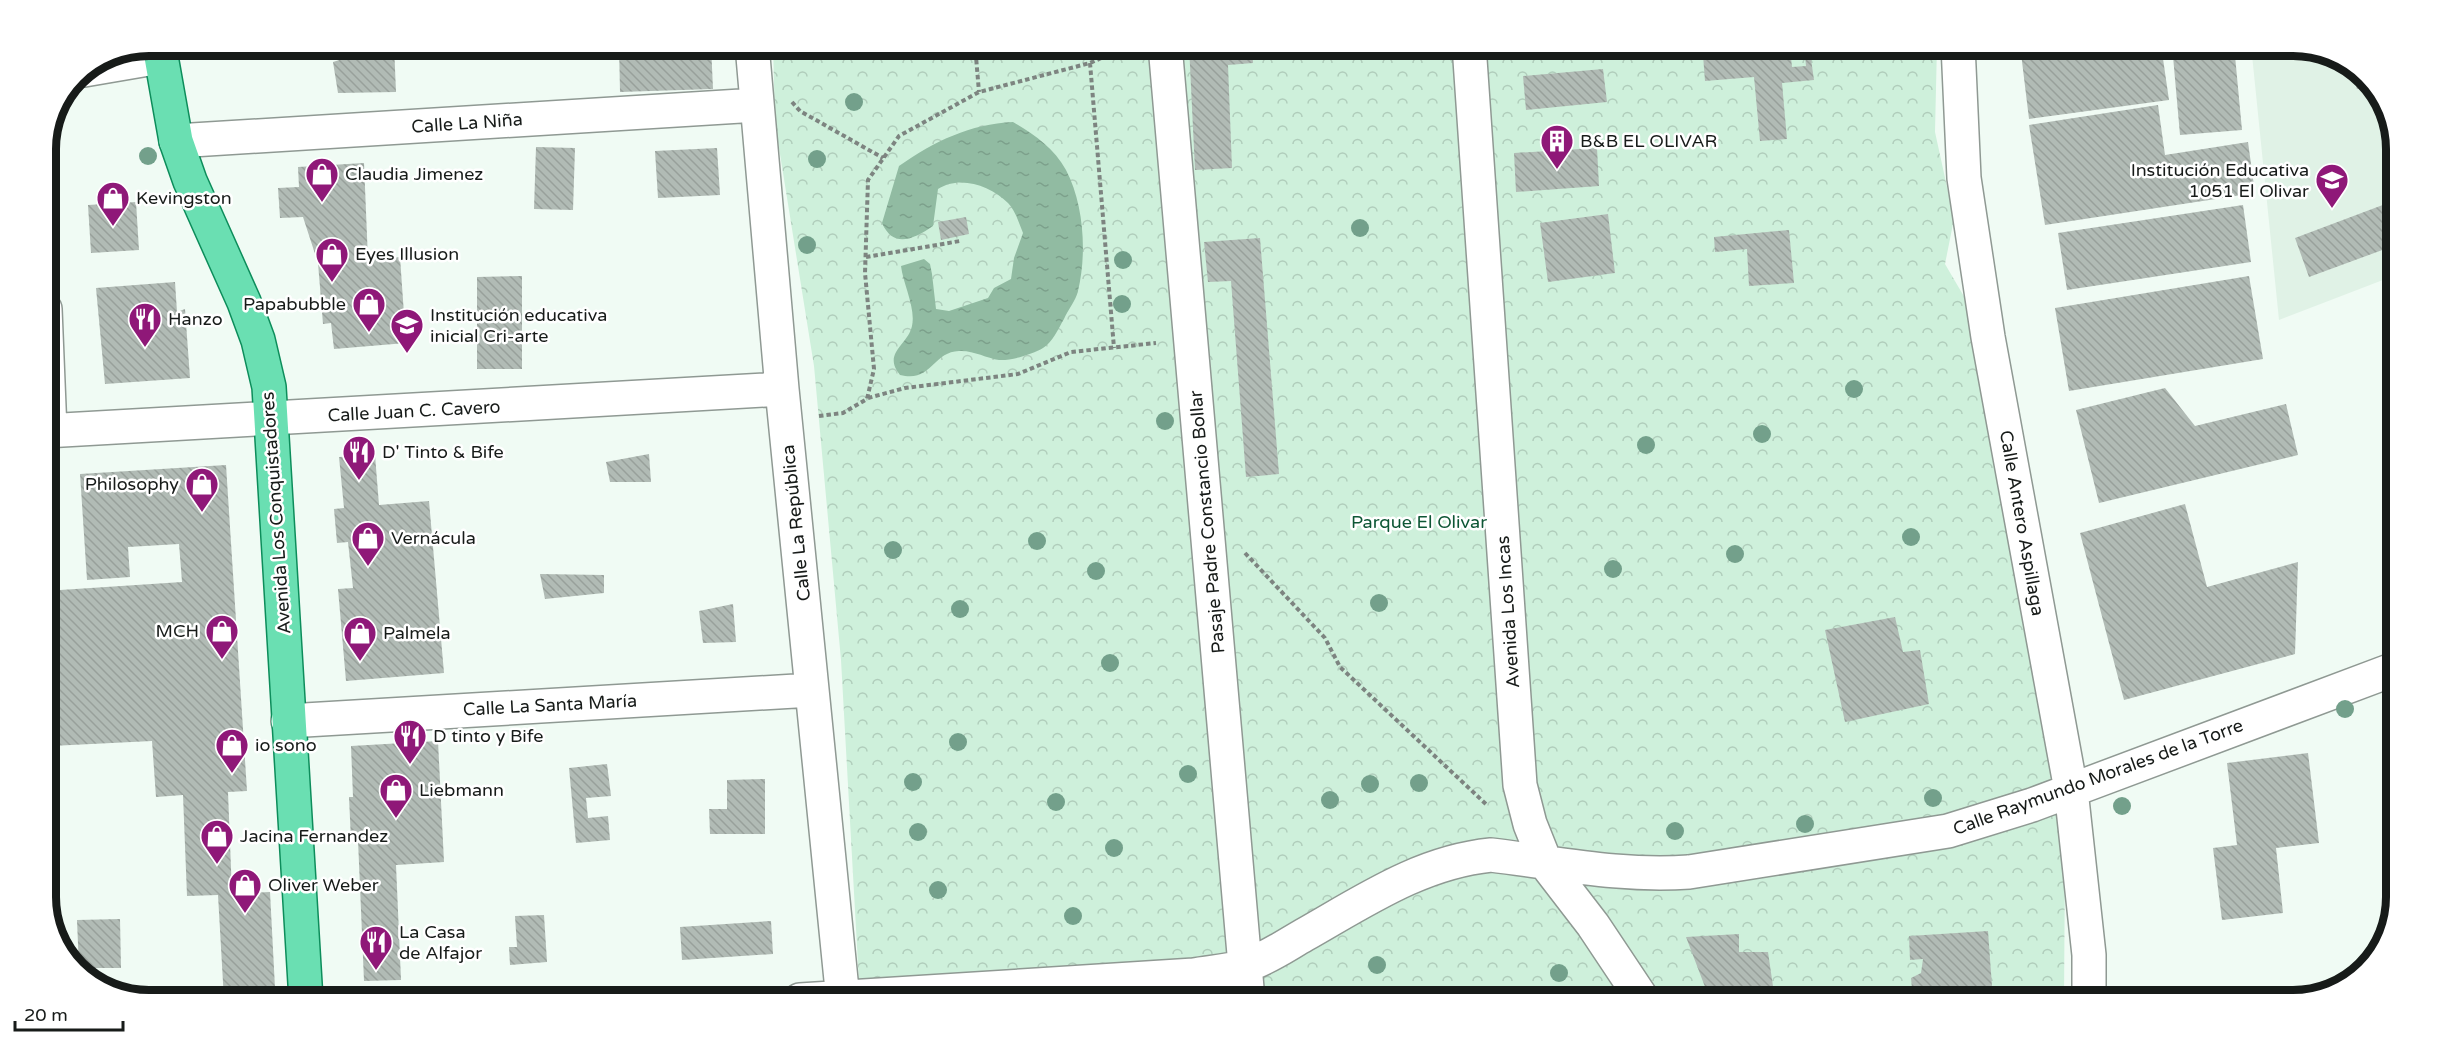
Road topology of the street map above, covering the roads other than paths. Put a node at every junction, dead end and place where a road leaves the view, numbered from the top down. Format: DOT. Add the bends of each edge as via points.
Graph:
graph roads {
  1 [pos="139,56"];
  2 [pos="160,56"];
  3 [pos="753,56"];
  4 [pos="1166,56"];
  5 [pos="1470,56"];
  6 [pos="1958,56"];
  7 [pos="114,62"];
  8 [pos="757,98"];
  9 [pos="176,141"];
  10 [pos="784,405"];
  11 [pos="272,419"];
  12 [pos="56,431"];
  13 [pos="2386,672"];
  14 [pos="812,690"];
  15 [pos="288,721"];
  16 [pos="2072,790"];
  17 [pos="1546,864"];
  18 [pos="1245,966"];
  19 [pos="305,990"];
  20 [pos="842,990"];
  21 [pos="975,990"];
  22 [pos="1247,990"];
  23 [pos="1632,990"];
  24 [pos="2089,990"];
  1 -- 7 [label="street"];
  2 -- 9 [label="main road, Avenida Los Conquistadores"];
  3 -- 8 [label="street, Calle La República"];
  4 -- 18 [label="street, Pasaje Padre Constancio Bollar"];
  5 -- 17 [label="street, Avenida Los Incas" via="1520,785"];
  6 -- 16 [label="street, Calle Antero Aspillaga" via="1964,178 1988,337"];
  8 -- 9 [label="street, Calle La Niña"];
  8 -- 10 [label="street, Calle La República"];
  9 -- 11 [label="main road, Avenida Los Conquistadores" via="258,340"];
  10 -- 11 [label="street, Calle Juan C. Cavero"];
  10 -- 14 [label="street, Calle La República"];
  11 -- 12 [label="street, Calle Juan C. Cavero"];
  11 -- 15 [label="main road, Avenida Los Conquistadores"];
  13 -- 16 [label="street, Calle Raymundo Morales de la Torre"];
  14 -- 15 [label="street, Calle La Santa María"];
  14 -- 20 [label="street, Calle La República"];
  15 -- 19 [label="main road, Avenida Los Conquistadores"];
  16 -- 17 [label="street, Calle Raymundo Morales de la Torre" via="1948,831 1689,872 1630,874"];
  16 -- 24 [label="street, Calle Antero Aspillaga"];
  17 -- 18 [label="street, Calle Raymundo Morales de la Torre" via="1491,855 1450,861 1396,883"];
  17 -- 23 [label="street, Avenida Los Incas" via="1593,925"];
  18 -- 21 [label="street, Calle Raymundo Morales de la Torre" via="1194,975"];
  18 -- 22 [label="street, Pasaje Padre Constancio Bollar"];
}
